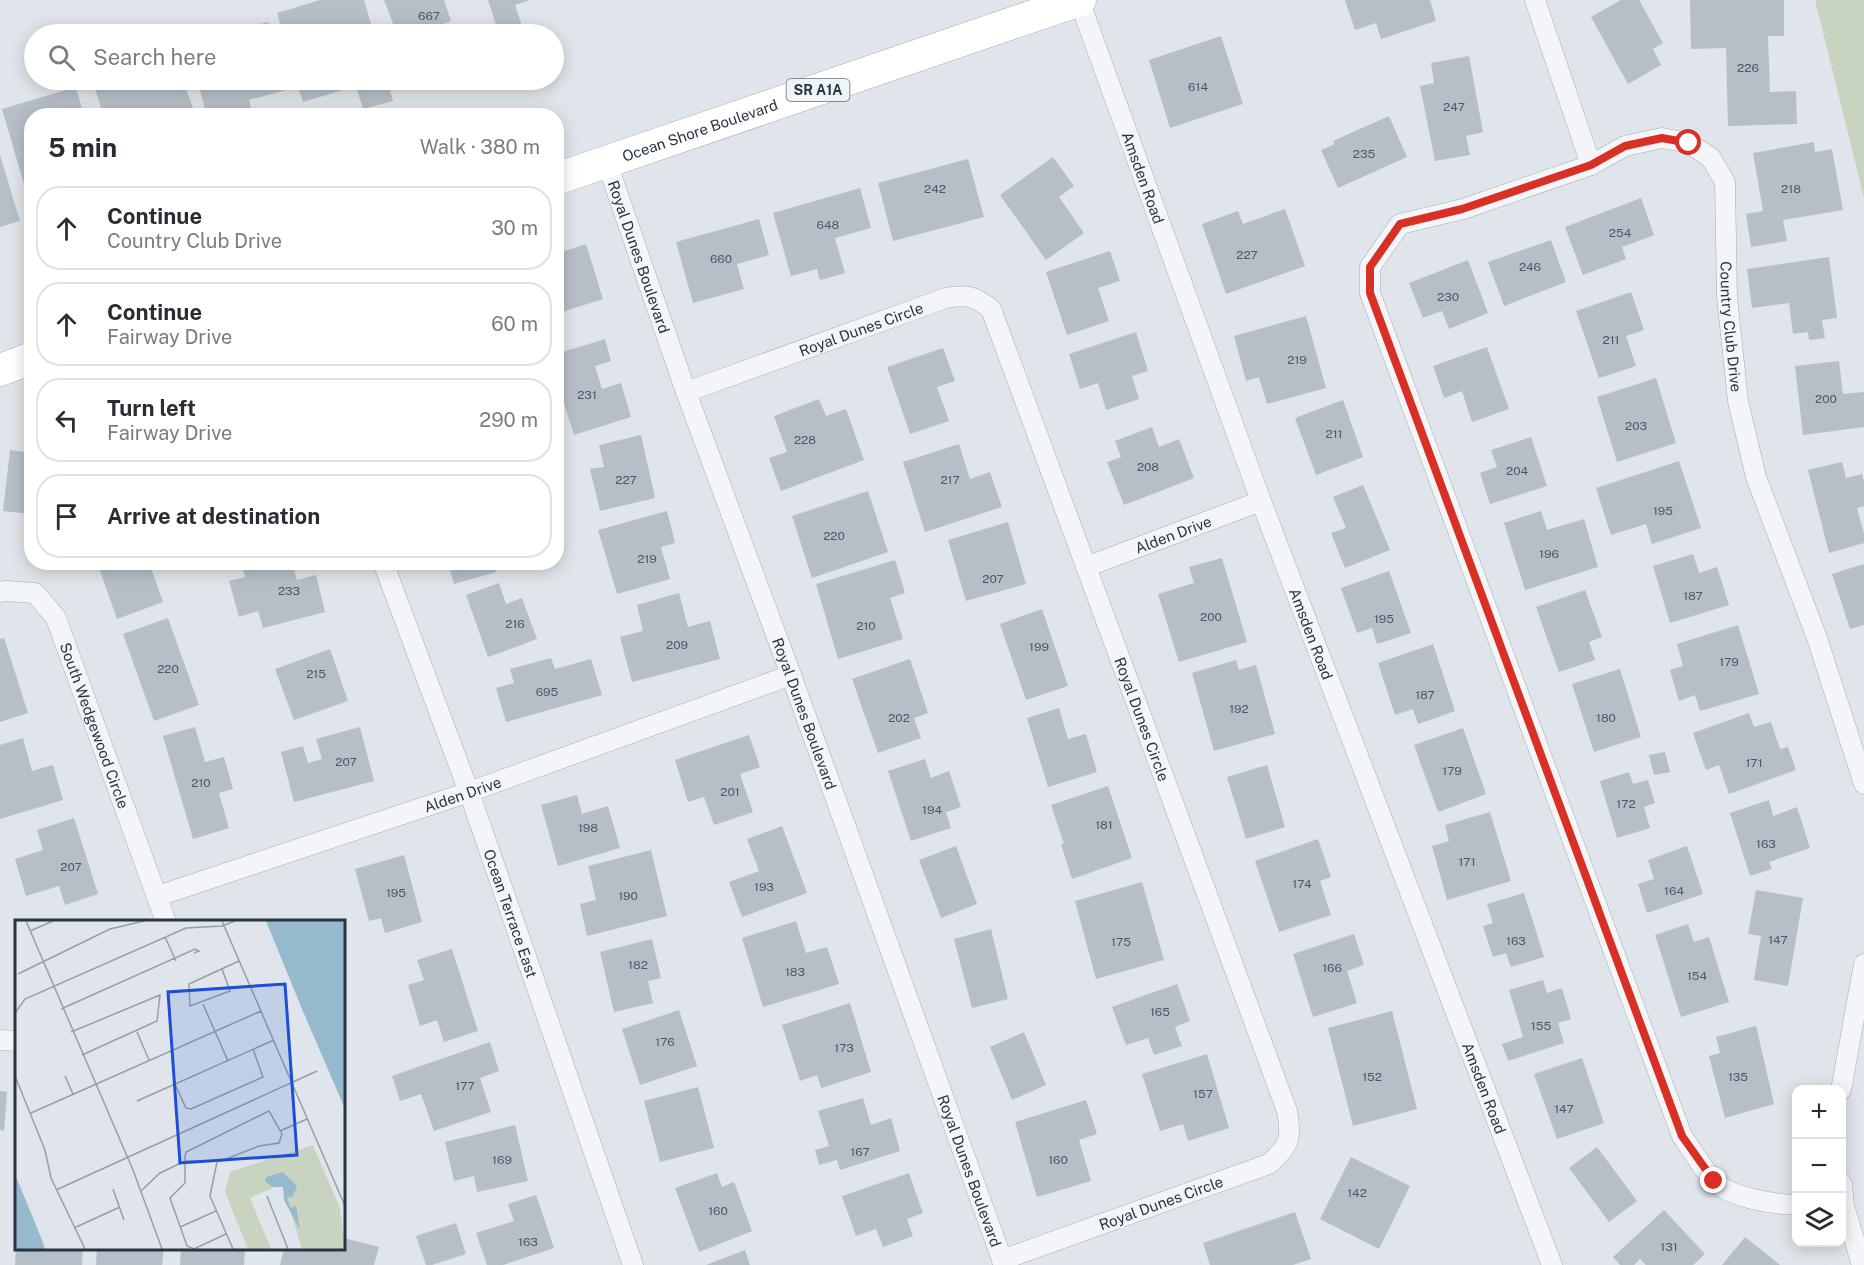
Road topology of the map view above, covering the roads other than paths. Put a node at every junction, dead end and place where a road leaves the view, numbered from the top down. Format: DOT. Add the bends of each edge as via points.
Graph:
graph roads {
  1 [pos="1079,0"];
  2 [pos="1535,0"];
  3 [pos="607,163"];
  4 [pos="1591,165"];
  5 [pos="564,176"];
  6 [pos="24,361"];
  7 [pos="0,370"];
  8 [pos="686,392"];
  9 [pos="1261,501"];
  10 [pos="1086,567"];
  11 [pos="386,570"];
  12 [pos="0,592"];
  13 [pos="791,675"];
  14 [pos="1864,784"];
  15 [pos="469,792"];
  16 [pos="158,896"];
  17 [pos="166,920"];
  18 [pos="1864,964"];
  19 [pos="0,1040"];
  20 [pos="15,1041"];
  21 [pos="1842,1085"];
  22 [pos="1792,1205"];
  23 [pos="1846,1206"];
  24 [pos="1864,1208"];
  25 [pos="1846,1215"];
  26 [pos="1003,1262"];
  27 [pos="633,1265"];
  28 [pos="1552,1265"];
  29 [pos="1862,1265"];
  1 -- 3 [label="main road, Ocean Shore Boulevard / SR A1A"];
  1 -- 9 [label="street, Amsden Road"];
  2 -- 4 [label="street"];
  3 -- 5 [label="main road, Ocean Shore Boulevard / SR A1A"];
  3 -- 8 [label="street, Royal Dunes Boulevard"];
  4 -- 14 [label="street, Country Club Drive" via="1625,146 1662,138 1689,143 1711,158 1725,182 1727,297 1738,401 1756,477 1817,638"];
  4 -- 22 [label="street, Country Club Drive" via="1462,209 1400,224 1370,267 1370,293 1682,1136 1714,1181 1741,1196"];
  6 -- 7 [label="main road"];
  8 -- 10 [label="street, Royal Dunes Circle" via="946,298 977,298 992,309"];
  8 -- 13 [label="street, Royal Dunes Boulevard"];
  9 -- 10 [label="street, Alden Drive"];
  9 -- 28 [label="street, Amsden Road"];
  10 -- 26 [label="street, Royal Dunes Circle" via="1287,1111 1291,1133 1283,1152 1269,1164"];
  11 -- 15 [label="street, Ocean Terrace East"];
  12 -- 16 [label="street, South Wedgewood Circle" via="35,593 56,618"];
  13 -- 15 [label="street, Alden Drive"];
  13 -- 26 [label="street, Royal Dunes Boulevard"];
  15 -- 16 [label="street, Alden Drive"];
  15 -- 27 [label="street, Ocean Terrace East"];
  16 -- 17 [label="street"];
  18 -- 21 [label="street"];
  19 -- 20 [label="street"];
  23 -- 24 [label="street"];
  25 -- 29 [label="street"];
}
